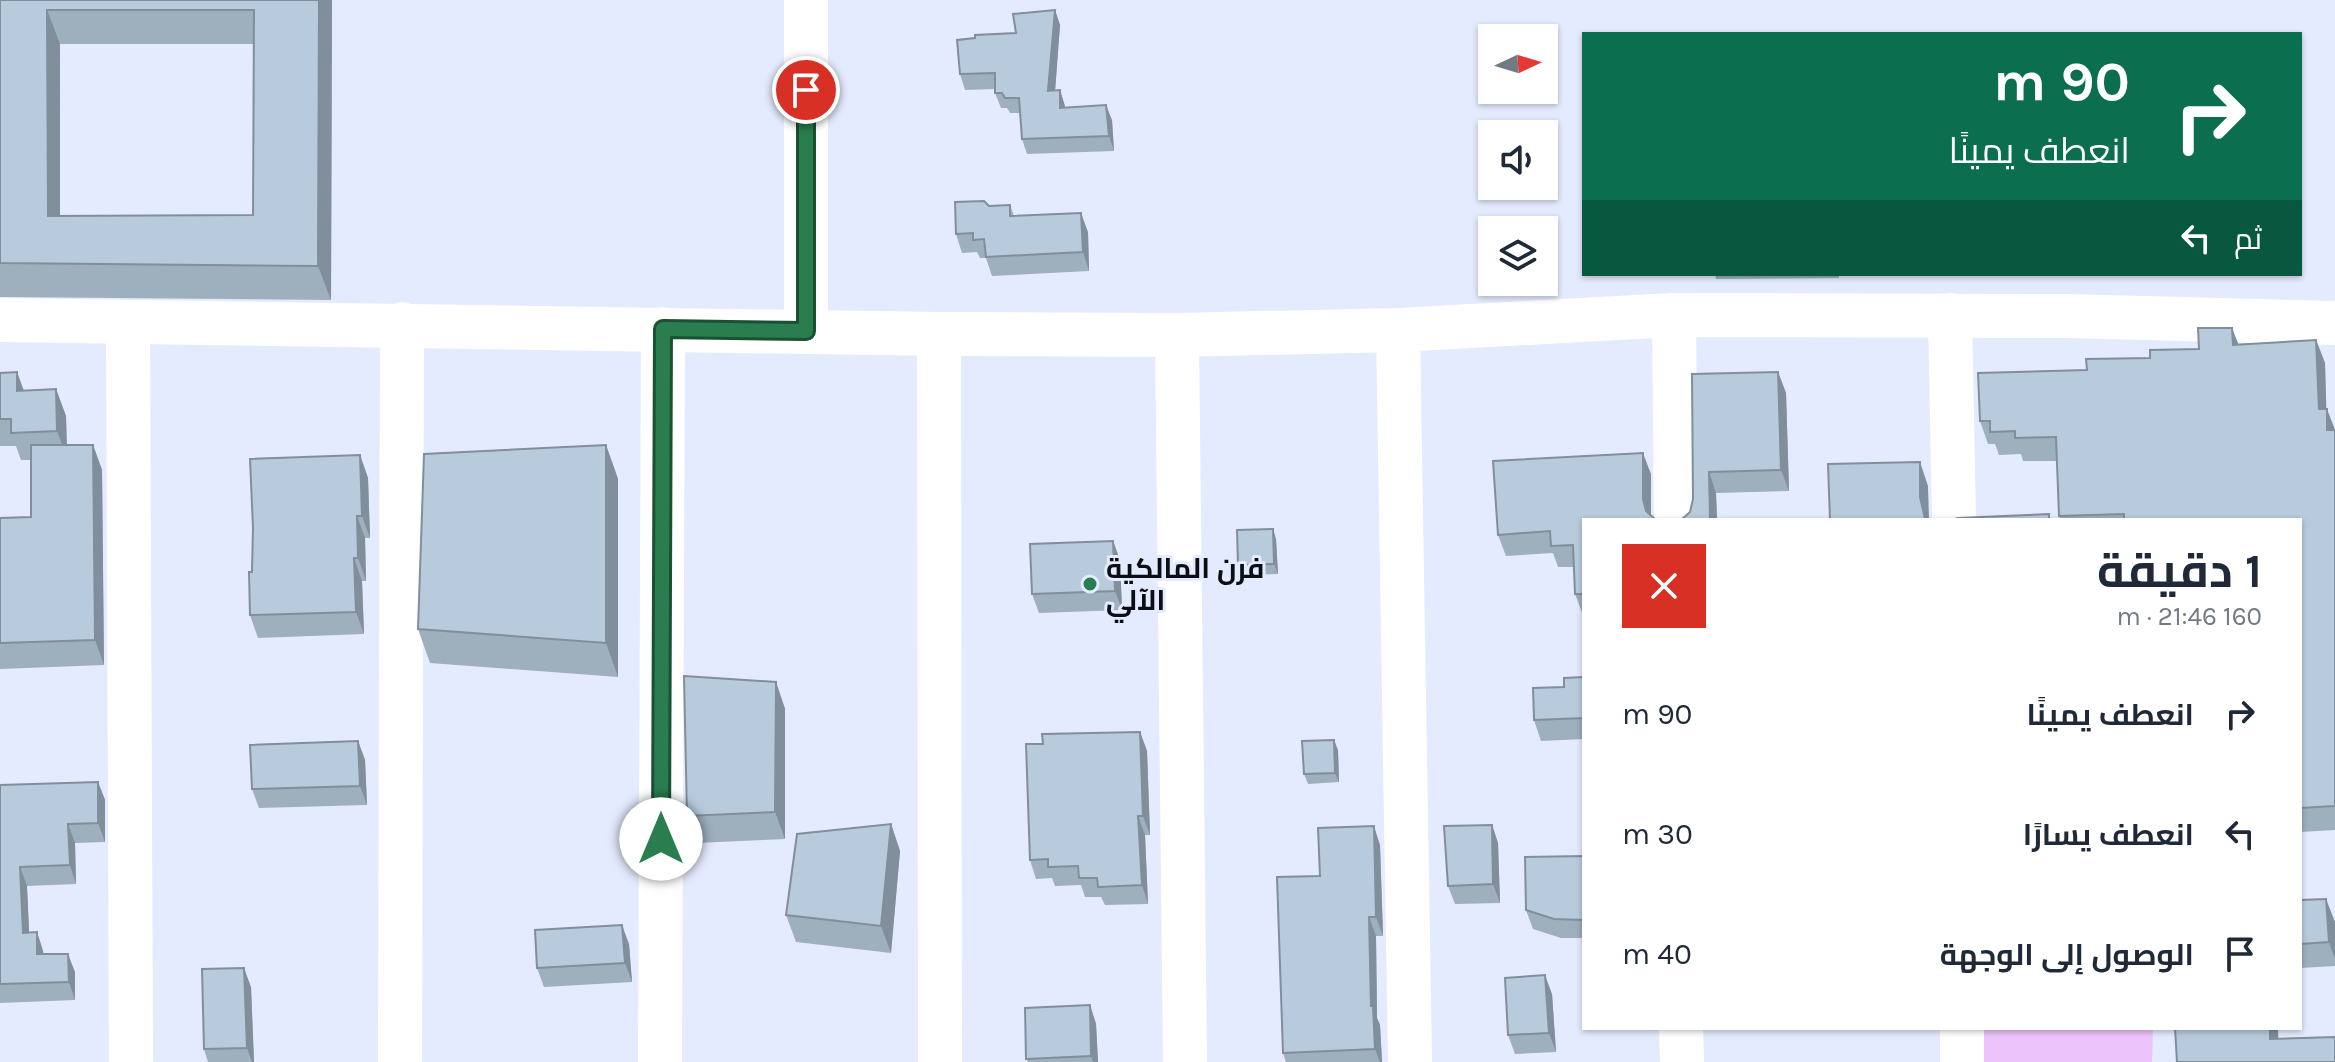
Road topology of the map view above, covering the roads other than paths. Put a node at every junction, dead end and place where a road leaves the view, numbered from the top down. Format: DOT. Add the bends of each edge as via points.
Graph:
graph roads {
  1 [pos="806,0"];
  2 [pos="1674,315"];
  3 [pos="1950,315"];
  4 [pos="0,320"];
  5 [pos="128,322"];
  6 [pos="2335,323"];
  7 [pos="402,324"];
  8 [pos="663,329"];
  9 [pos="1398,330"];
  10 [pos="806,331"];
  11 [pos="939,334"];
  12 [pos="1177,335"];
  13 [pos="1676,518"];
  14 [pos="1954,518"];
  15 [pos="1681,1030"];
  16 [pos="1962,1030"];
  17 [pos="131,1062"];
  18 [pos="400,1062"];
  19 [pos="660,1062"];
  20 [pos="940,1062"];
  21 [pos="1185,1062"];
  22 [pos="1410,1062"];
  23 [pos="1682,1062"];
  24 [pos="1962,1062"];
  1 -- 10 [label="street"];
  2 -- 3 [label="street"];
  2 -- 9 [label="street"];
  2 -- 13 [label="street"];
  3 -- 6 [label="street"];
  3 -- 14 [label="street"];
  4 -- 5 [label="street"];
  5 -- 7 [label="street"];
  5 -- 17 [label="street"];
  7 -- 8 [label="street"];
  7 -- 18 [label="street"];
  8 -- 10 [label="street"];
  8 -- 19 [label="street"];
  9 -- 12 [label="street"];
  9 -- 22 [label="street"];
  10 -- 11 [label="street"];
  11 -- 12 [label="street"];
  11 -- 20 [label="street"];
  12 -- 21 [label="street"];
  15 -- 23 [label="street"];
  16 -- 24 [label="street"];
}
